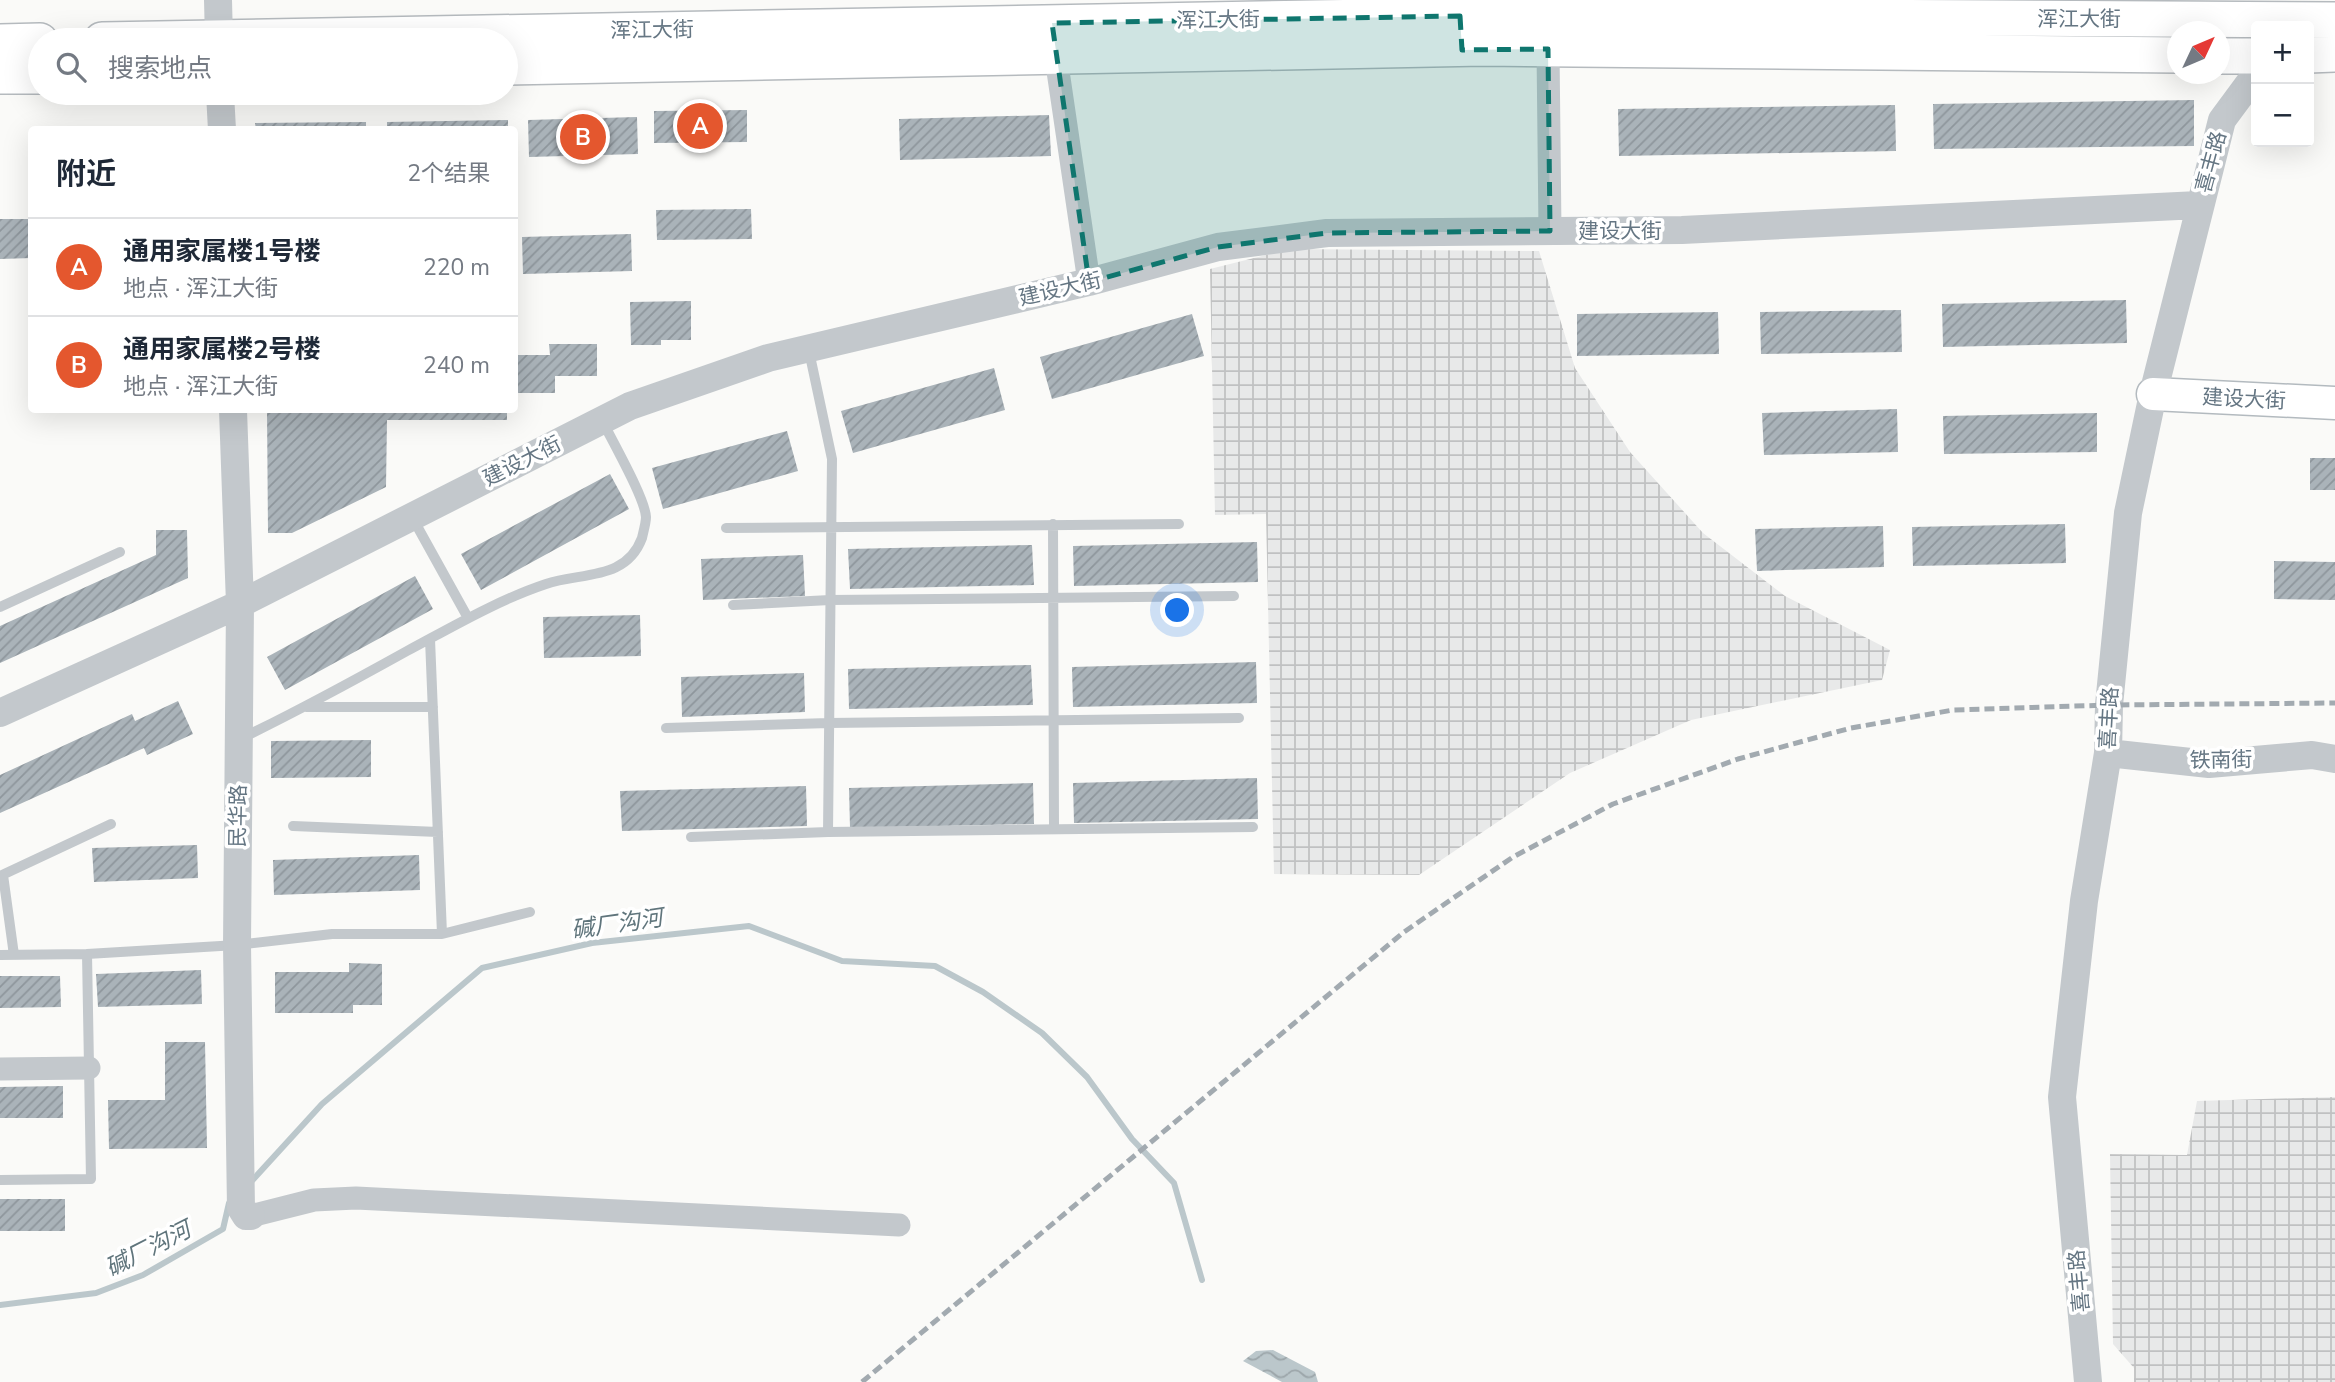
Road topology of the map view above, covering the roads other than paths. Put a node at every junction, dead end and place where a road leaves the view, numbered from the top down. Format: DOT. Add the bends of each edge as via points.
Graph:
graph roads {
  1 [pos="218,0"];
  2 [pos="2318,16"];
  3 [pos="1472,21"];
  4 [pos="1052,23"];
  5 [pos="219,28"];
  6 [pos="518,33"];
  7 [pos="28,41"];
  8 [pos="0,42"];
  9 [pos="1548,49"];
  10 [pos="2335,54"];
  11 [pos="2167,55"];
  12 [pos="2314,55"];
  13 [pos="2230,56"];
  14 [pos="2251,56"];
  15 [pos="1055,57"];
  16 [pos="518,67"];
  17 [pos="0,76"];
  18 [pos="28,76"];
  19 [pos="2251,81"];
  20 [pos="221,105"];
  21 [pos="222,126"];
  22 [pos="2199,205"];
  23 [pos="1550,231"];
  24 [pos="1089,282"];
  25 [pos="808,348"];
  26 [pos="2153,394"];
  27 [pos="2335,403"];
  28 [pos="233,413"];
  29 [pos="602,420"];
  30 [pos="412,517"];
  31 [pos="1053,524"];
  32 [pos="1180,524"];
  33 [pos="831,526"];
  34 [pos="726,528"];
  35 [pos="120,552"];
  36 [pos="1234,596"];
  37 [pos="1053,598"];
  38 [pos="830,600"];
  39 [pos="240,604"];
  40 [pos="733,605"];
  41 [pos="0,607"];
  42 [pos="468,618"];
  43 [pos="430,639"];
  44 [pos="305,707"];
  45 [pos="433,707"];
  46 [pos="0,713"];
  47 [pos="1239,718"];
  48 [pos="1054,720"];
  49 [pos="829,723"];
  50 [pos="666,728"];
  51 [pos="239,740"];
  52 [pos="2108,753"];
  53 [pos="2335,759"];
  54 [pos="110,824"];
  55 [pos="293,826"];
  56 [pos="1253,827"];
  57 [pos="1054,829"];
  58 [pos="438,832"];
  59 [pos="828,832"];
  60 [pos="691,836"];
  61 [pos="2,875"];
  62 [pos="530,912"];
  63 [pos="442,934"];
  64 [pos="237,945"];
  65 [pos="87,954"];
  66 [pos="14,955"];
  67 [pos="0,956"];
  68 [pos="89,1068"];
  69 [pos="0,1069"];
  70 [pos="0,1180"];
  71 [pos="246,1212"];
  72 [pos="899,1225"];
  73 [pos="2088,1382"];
  1 -- 5 [label="street"];
  2 -- 3 [label="main road, 浑江大街"];
  3 -- 4 [label="main road, 浑江大街"];
  3 -- 9 [label="main road"];
  3 -- 15 [label="main road"];
  4 -- 6 [label="main road, 浑江大街"];
  4 -- 15 [label="street"];
  7 -- 8 [label="main road"];
  9 -- 11 [label="main road"];
  9 -- 23 [label="street"];
  10 -- 12 [label="main road"];
  13 -- 14 [label="main road"];
  15 -- 16 [label="main road"];
  15 -- 24 [label="street"];
  17 -- 18 [label="main road"];
  19 -- 22 [label="street, 喜丰路" via="2222,120"];
  20 -- 21 [label="street"];
  22 -- 23 [label="street, 建设大街" via="1682,230"];
  22 -- 26 [label="street, 喜丰路"];
  23 -- 24 [label="street, 建设大街" via="1327,233 1218,247"];
  24 -- 25 [label="street, 建设大街"];
  25 -- 29 [label="street, 建设大街" via="630,406"];
  25 -- 33 [label="lane" via="832,460"];
  26 -- 27 [label="main road, 建设大街"];
  26 -- 52 [label="street, 喜丰路" via="2128,513"];
  28 -- 39 [label="street, 民华路"];
  29 -- 30 [label="street, 建设大街"];
  29 -- 42 [label="lane" via="646,517 631,559 598,575 548,583"];
  30 -- 39 [label="street, 建设大街"];
  30 -- 42 [label="lane"];
  31 -- 32 [label="lane"];
  31 -- 33 [label="lane"];
  31 -- 37 [label="lane"];
  33 -- 34 [label="lane"];
  33 -- 38 [label="lane"];
  35 -- 41 [label="lane"];
  36 -- 37 [label="lane"];
  37 -- 38 [label="lane"];
  37 -- 48 [label="lane"];
  38 -- 40 [label="lane"];
  38 -- 49 [label="lane"];
  39 -- 46 [label="street, 建设大街"];
  39 -- 51 [label="street, 民华路"];
  42 -- 43 [label="lane"];
  43 -- 44 [label="lane"];
  43 -- 45 [label="lane"];
  44 -- 45 [label="lane"];
  44 -- 51 [label="lane"];
  45 -- 58 [label="lane"];
  47 -- 48 [label="lane"];
  48 -- 49 [label="lane"];
  48 -- 57 [label="lane"];
  49 -- 50 [label="lane"];
  49 -- 59 [label="lane"];
  51 -- 64 [label="street, 民华路"];
  52 -- 53 [label="street, 铁南街" via="2209,764 2312,755"];
  52 -- 73 [label="street, 喜丰路" via="2084,901 2062,1097"];
  54 -- 61 [label="lane"];
  55 -- 58 [label="lane"];
  56 -- 57 [label="lane"];
  57 -- 59 [label="lane"];
  58 -- 63 [label="lane"];
  59 -- 60 [label="lane"];
  61 -- 66 [label="lane"];
  62 -- 63 [label="lane"];
  63 -- 64 [label="lane" via="332,934"];
  64 -- 65 [label="lane"];
  64 -- 71 [label="street, 民华路" via="240,1171"];
  65 -- 66 [label="lane"];
  65 -- 68 [label="lane"];
  66 -- 67 [label="lane"];
  68 -- 69 [label="street"];
  68 -- 70 [label="lane" via="91,1179"];
  71 -- 72 [label="street" via="356,1198"];
}
